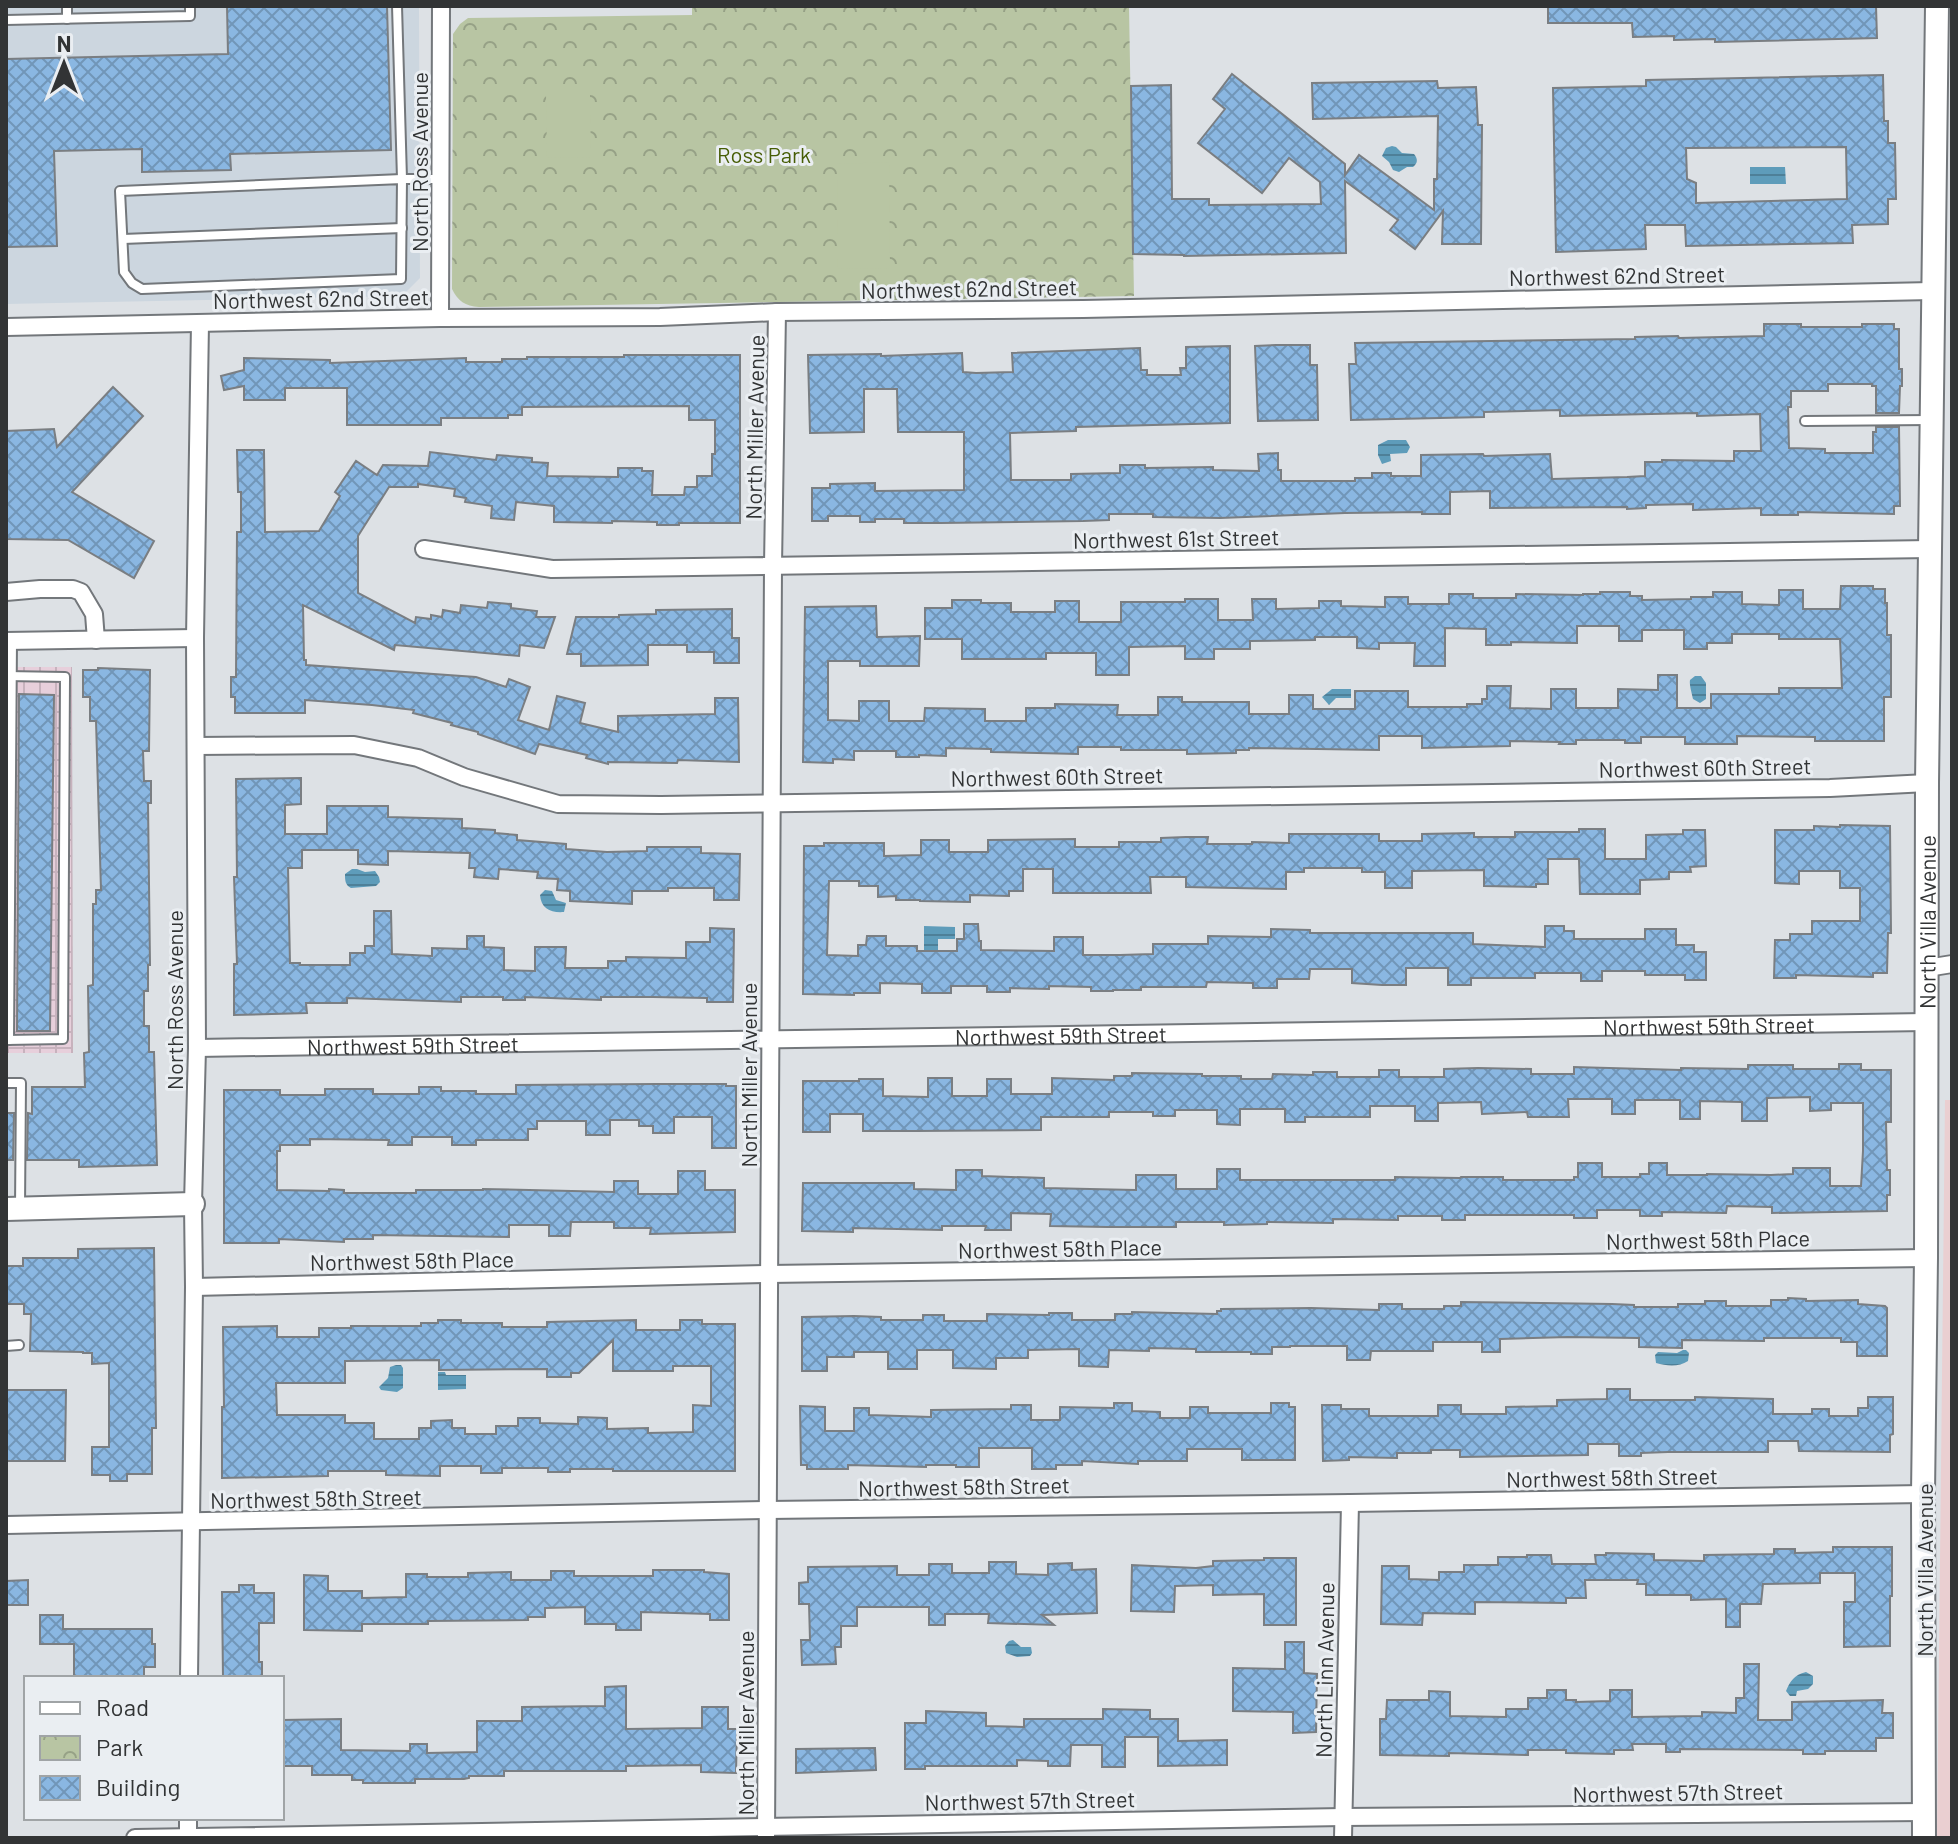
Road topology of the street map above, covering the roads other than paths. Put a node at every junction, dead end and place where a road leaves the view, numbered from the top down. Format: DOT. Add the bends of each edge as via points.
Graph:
graph roads {
  1 [pos="27,6"];
  2 [pos="67,6"];
  3 [pos="107,6"];
  4 [pos="145,6"];
  5 [pos="190,6"];
  6 [pos="397,6"];
  7 [pos="441,6"];
  8 [pos="1937,6"];
  9 [pos="146,17"];
  10 [pos="108,18"];
  11 [pos="67,19"];
  12 [pos="6,20"];
  13 [pos="28,20"];
  14 [pos="402,179"];
  15 [pos="440,179"];
  16 [pos="402,228"];
  17 [pos="123,239"];
  18 [pos="1932,291"];
  19 [pos="777,312"];
  20 [pos="440,318"];
  21 [pos="200,323"];
  22 [pos="6,327"];
  23 [pos="1931,420"];
  24 [pos="1805,421"];
  25 [pos="424,549"];
  26 [pos="1930,549"];
  27 [pos="773,566"];
  28 [pos="6,592"];
  29 [pos="195,638"];
  30 [pos="96,640"];
  31 [pos="9,641"];
  32 [pos="9,676"];
  33 [pos="196,746"];
  34 [pos="1927,783"];
  35 [pos="773,802"];
  36 [pos="1952,964"];
  37 [pos="1927,968"];
  38 [pos="1926,1022"];
  39 [pos="770,1038"];
  40 [pos="8,1040"];
  41 [pos="197,1048"];
  42 [pos="6,1083"];
  43 [pos="193,1204"];
  44 [pos="13,1208"];
  45 [pos="1926,1258"];
  46 [pos="769,1274"];
  47 [pos="194,1287"];
  48 [pos="19,1345"];
  49 [pos="6,1346"];
  50 [pos="1923,1494"];
  51 [pos="1350,1503"];
  52 [pos="768,1510"];
  53 [pos="191,1523"];
  54 [pos="6,1525"];
  55 [pos="189,1676"];
  56 [pos="1925,1812"];
  57 [pos="1343,1817"];
  58 [pos="766,1832"];
  59 [pos="188,1837"];
  60 [pos="135,1838"];
  61 [pos="1343,1838"];
  62 [pos="1924,1838"];
  1 -- 13 [label="lane"];
  2 -- 11 [label="lane"];
  3 -- 10 [label="lane"];
  4 -- 9 [label="lane"];
  5 -- 9 [label="lane" via="190,16"];
  6 -- 14 [label="lane"];
  7 -- 15 [label="street, North Ross Avenue"];
  8 -- 18 [label="street, North Villa Avenue"];
  9 -- 10 [label="lane"];
  10 -- 11 [label="lane"];
  11 -- 13 [label="lane"];
  12 -- 13 [label="lane"];
  14 -- 15 [label="lane"];
  14 -- 16 [label="lane"];
  14 -- 17 [label="lane" via="120,191"];
  15 -- 20 [label="street, North Ross Avenue"];
  16 -- 17 [label="lane"];
  16 -- 17 [label="lane" via="401,279 142,289 124,272"];
  18 -- 19 [label="street, Northwest 62nd Street"];
  18 -- 23 [label="street, North Villa Avenue"];
  19 -- 20 [label="street, Northwest 62nd Street"];
  19 -- 27 [label="street, North Miller Avenue"];
  20 -- 21 [label="street, Northwest 62nd Street"];
  21 -- 22 [label="street, Northwest 62nd Street"];
  21 -- 29 [label="street, North Ross Avenue"];
  23 -- 24 [label="lane"];
  23 -- 26 [label="street, North Villa Avenue"];
  25 -- 27 [label="street, Northwest 61st Street" via="552,569"];
  26 -- 27 [label="street, Northwest 61st Street"];
  26 -- 34 [label="street, North Villa Avenue"];
  27 -- 35 [label="street, North Miller Avenue"];
  28 -- 30 [label="street" via="81,592 94,614"];
  29 -- 30 [label="street"];
  29 -- 33 [label="street, North Ross Avenue"];
  30 -- 31 [label="street"];
  31 -- 32 [label="lane"];
  32 -- 40 [label="lane"];
  32 -- 40 [label="lane" via="65,677 65,788 63,1039"];
  33 -- 35 [label="street, Northwest 60th Street" via="354,745 418,758 558,804"];
  33 -- 41 [label="street, North Ross Avenue"];
  34 -- 35 [label="street, Northwest 60th Street"];
  34 -- 37 [label="street, North Villa Avenue"];
  35 -- 39 [label="street, North Miller Avenue"];
  36 -- 37 [label="street"];
  37 -- 38 [label="street, North Villa Avenue"];
  38 -- 39 [label="street, Northwest 59th Street"];
  38 -- 45 [label="street, North Villa Avenue"];
  39 -- 41 [label="street, Northwest 59th Street"];
  39 -- 46 [label="street, North Miller Avenue"];
  41 -- 43 [label="street, North Ross Avenue"];
  42 -- 44 [label="lane" via="21,1083"];
  43 -- 44 [label="street"];
  43 -- 47 [label="street, North Ross Avenue"];
  45 -- 46 [label="street, Northwest 58th Place"];
  45 -- 50 [label="street, North Villa Avenue"];
  46 -- 47 [label="street, Northwest 58th Place"];
  46 -- 52 [label="street, North Miller Avenue"];
  47 -- 53 [label="street, North Ross Avenue"];
  48 -- 49 [label="lane"];
  50 -- 51 [label="street, Northwest 58th Street"];
  50 -- 56 [label="street, North Villa Avenue"];
  51 -- 52 [label="street, Northwest 58th Street"];
  51 -- 57 [label="street, North Linn Avenue"];
  52 -- 53 [label="street, Northwest 58th Street"];
  52 -- 58 [label="street, North Miller Avenue"];
  53 -- 54 [label="street, Northwest 58th Street"];
  53 -- 55 [label="street, North Ross Avenue"];
  56 -- 57 [label="street, Northwest 57th Street"];
  56 -- 62 [label="street, North Villa Avenue"];
  57 -- 58 [label="street, Northwest 57th Street"];
  57 -- 61 [label="street, North Linn Avenue"];
  58 -- 59 [label="street, Northwest 57th Street"];
  59 -- 60 [label="street, Northwest 57th Street"];
}
